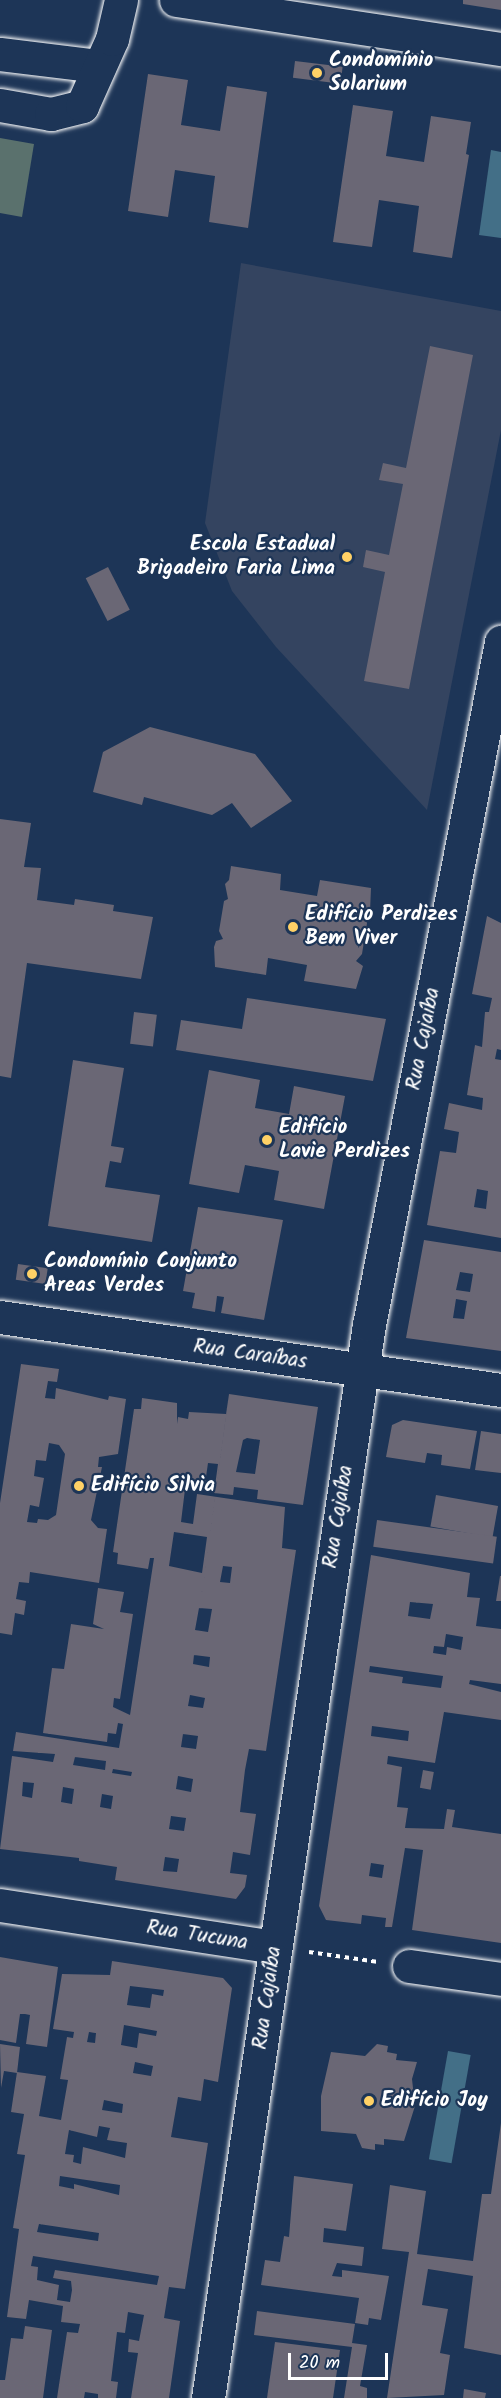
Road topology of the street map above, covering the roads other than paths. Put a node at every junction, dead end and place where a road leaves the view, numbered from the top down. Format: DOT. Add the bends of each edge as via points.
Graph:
graph roads {
  1 [pos="121,0"];
  2 [pos="176,0"];
  3 [pos="501,49"];
  4 [pos="0,54"];
  5 [pos="99,66"];
  6 [pos="0,105"];
  7 [pos="501,642"];
  8 [pos="0,1317"];
  9 [pos="362,1371"];
  10 [pos="501,1390"];
  11 [pos="0,1905"];
  12 [pos="275,1947"];
  13 [pos="409,1966"];
  14 [pos="501,1979"];
  15 [pos="208,2398"];
  1 -- 5 [label="street" via="112,39"];
  2 -- 3 [label="street"];
  4 -- 5 [label="street"];
  5 -- 6 [label="street" via="82,106 51,114"];
  7 -- 9 [label="street, Rua Cajaíba"];
  8 -- 9 [label="street, Rua Caraíbas"];
  9 -- 10 [label="street, Rua Caraíbas"];
  9 -- 12 [label="street, Rua Cajaíba"];
  11 -- 12 [label="street, Rua Tucuna"];
  12 -- 15 [label="street, Rua Cajaíba"];
  13 -- 14 [label="street"];
}
